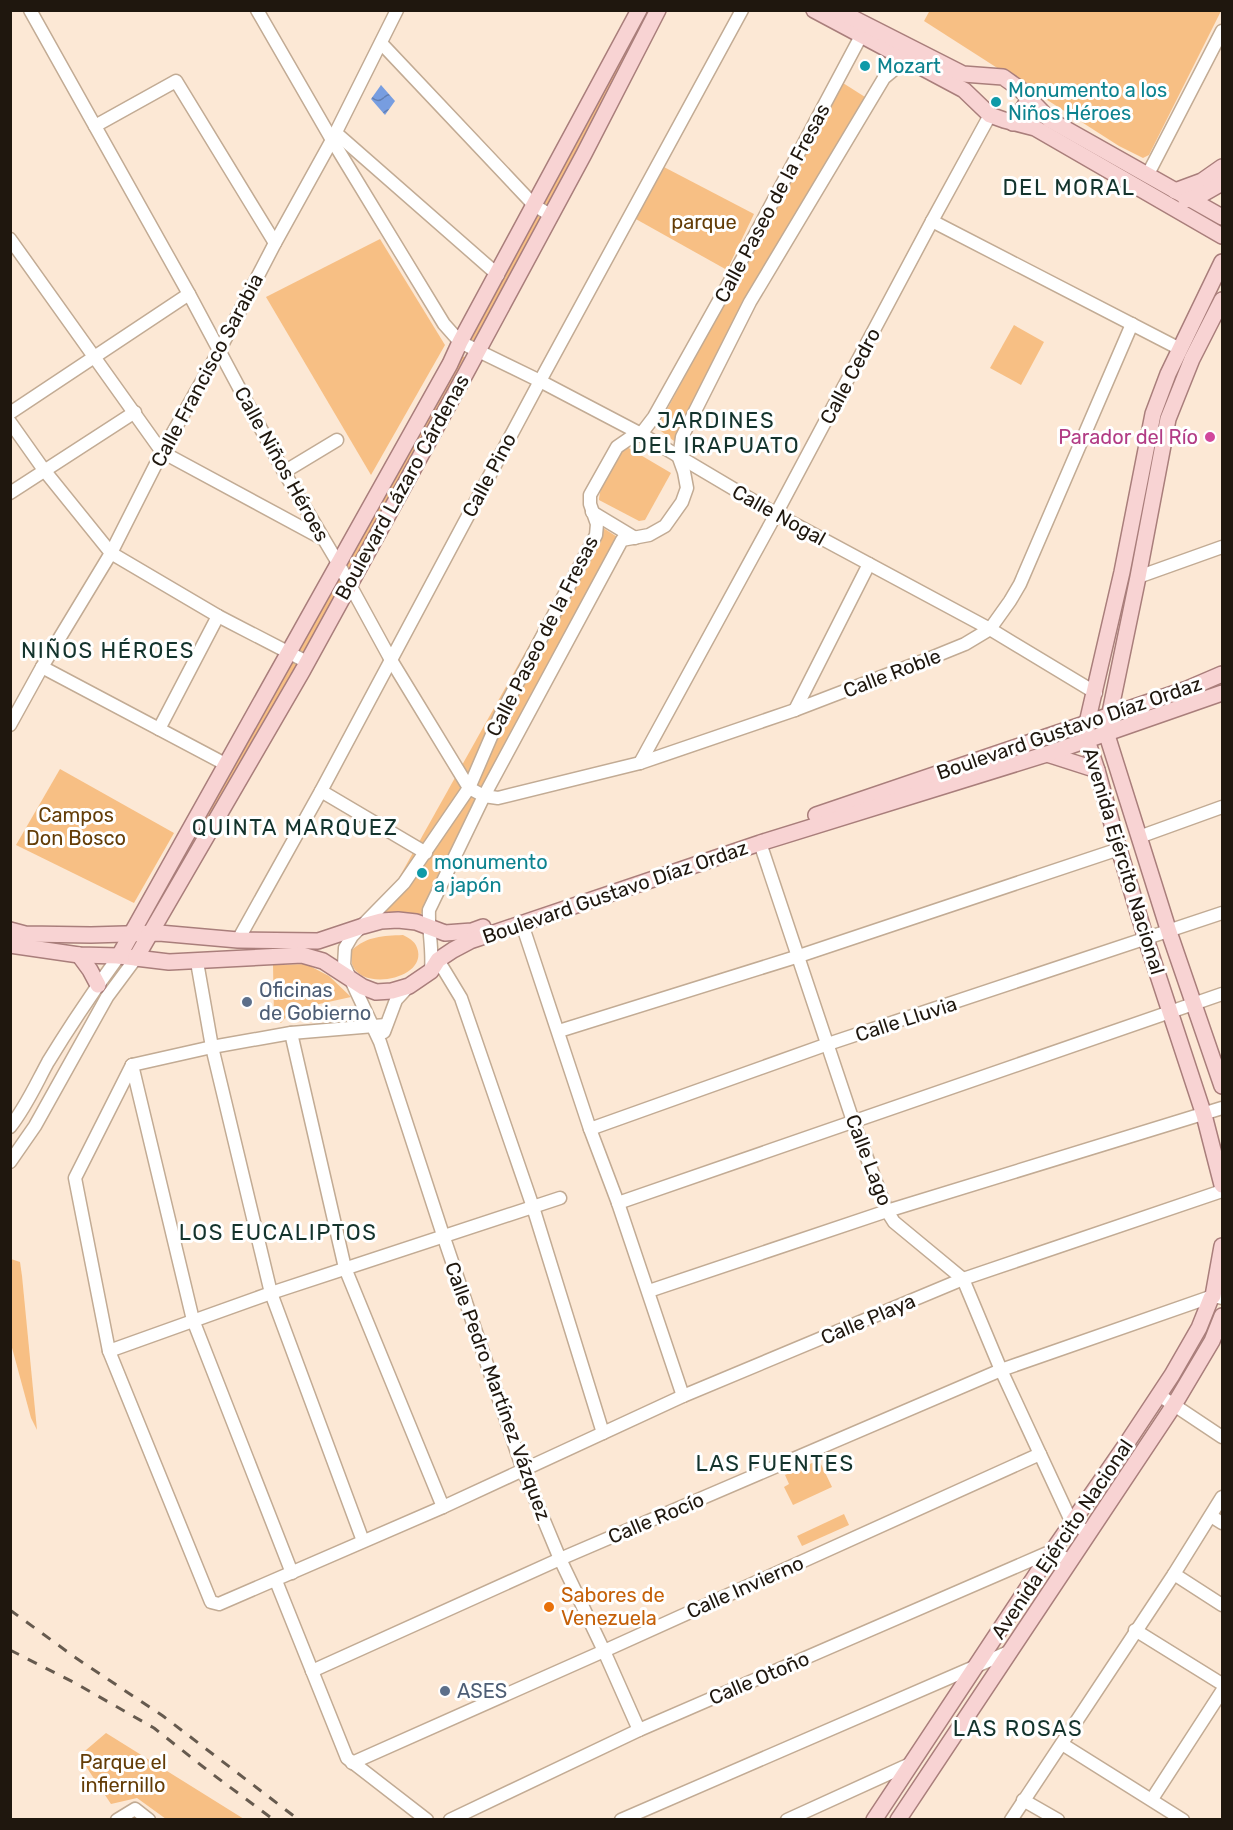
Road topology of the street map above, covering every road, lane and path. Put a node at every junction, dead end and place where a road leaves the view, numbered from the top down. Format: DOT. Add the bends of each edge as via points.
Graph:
graph roads {
  1 [pos="30,10"];
  2 [pos="257,10"];
  3 [pos="397,10"];
  4 [pos="639,10"];
  5 [pos="658,10"];
  6 [pos="742,10"];
  7 [pos="814,10"];
  8 [pos="837,10"];
  9 [pos="1222,31"];
  10 [pos="861,36"];
  11 [pos="381,43"];
  12 [pos="911,63"];
  13 [pos="991,77"];
  14 [pos="1030,98"];
  15 [pos="974,99"];
  16 [pos="990,115"];
  17 [pos="1013,123"];
  18 [pos="95,126"];
  19 [pos="334,136"];
  20 [pos="1222,167"];
  21 [pos="1148,174"];
  22 [pos="1222,183"];
  23 [pos="1172,198"];
  24 [pos="1192,198"];
  25 [pos="534,205"];
  26 [pos="550,216"];
  27 [pos="1222,217"];
  28 [pos="932,221"];
  29 [pos="1222,236"];
  30 [pos="10,239"];
  31 [pos="275,243"];
  32 [pos="1222,262"];
  33 [pos="498,275"];
  34 [pos="189,294"];
  35 [pos="1221,305"];
  36 [pos="1132,324"];
  37 [pos="460,342"];
  38 [pos="1180,349"];
  39 [pos="478,350"];
  40 [pos="219,351"];
  41 [pos="96,357"];
  42 [pos="540,381"];
  43 [pos="135,412"];
  44 [pos="10,413"];
  45 [pos="10,422"];
  46 [pos="641,434"];
  47 [pos="337,440"];
  48 [pos="162,452"];
  49 [pos="679,458"];
  50 [pos="44,470"];
  51 [pos="284,472"];
  52 [pos="10,493"];
  53 [pos="592,512"];
  54 [pos="776,514"];
  55 [pos="635,538"];
  56 [pos="324,540"];
  57 [pos="1222,548"];
  58 [pos="111,553"];
  59 [pos="338,563"];
  60 [pos="869,564"];
  61 [pos="1138,577"];
  62 [pos="349,583"];
  63 [pos="218,616"];
  64 [pos="990,629"];
  65 [pos="288,653"];
  66 [pos="391,660"];
  67 [pos="307,662"];
  68 [pos="42,667"];
  69 [pos="1222,674"];
  70 [pos="1096,693"];
  71 [pos="1222,693"];
  72 [pos="795,710"];
  73 [pos="1110,716"];
  74 [pos="1087,723"];
  75 [pos="10,725"];
  76 [pos="159,729"];
  77 [pos="1106,732"];
  78 [pos="1087,740"];
  79 [pos="1047,754"];
  80 [pos="640,763"];
  81 [pos="227,765"];
  82 [pos="1097,770"];
  83 [pos="469,788"];
  84 [pos="321,791"];
  85 [pos="484,796"];
  86 [pos="1222,807"];
  87 [pos="1139,837"];
  88 [pos="760,843"];
  89 [pos="1119,849"];
  90 [pos="426,853"];
  91 [pos="1222,913"];
  92 [pos="522,924"];
  93 [pos="363,926"];
  94 [pos="428,927"];
  95 [pos="10,930"];
  96 [pos="1168,932"];
  97 [pos="151,933"];
  98 [pos="131,934"];
  99 [pos="1146,939"];
  100 [pos="238,940"];
  101 [pos="10,945"];
  102 [pos="79,955"];
  103 [pos="119,956"];
  104 [pos="799,956"];
  105 [pos="136,958"];
  106 [pos="197,962"];
  107 [pos="435,966"];
  108 [pos="352,979"];
  109 [pos="98,985"];
  110 [pos="409,986"];
  111 [pos="1222,994"];
  112 [pos="1193,1004"];
  113 [pos="1170,1011"];
  114 [pos="387,1025"];
  115 [pos="373,1026"];
  116 [pos="559,1031"];
  117 [pos="291,1033"];
  118 [pos="380,1042"];
  119 [pos="828,1044"];
  120 [pos="212,1047"];
  121 [pos="132,1065"];
  122 [pos="1222,1086"];
  123 [pos="1222,1108"];
  124 [pos="1204,1115"];
  125 [pos="853,1121"];
  126 [pos="10,1127"];
  127 [pos="590,1129"];
  128 [pos="10,1162"];
  129 [pos="1222,1185"];
  130 [pos="1222,1191"];
  131 [pos="560,1198"];
  132 [pos="618,1203"];
  133 [pos="533,1207"];
  134 [pos="887,1211"];
  135 [pos="443,1235"];
  136 [pos="1222,1246"];
  137 [pos="345,1268"];
  138 [pos="963,1279"];
  139 [pos="649,1291"];
  140 [pos="271,1293"];
  141 [pos="1218,1297"];
  142 [pos="1222,1316"];
  143 [pos="193,1320"];
  144 [pos="109,1351"];
  145 [pos="1001,1370"];
  146 [pos="1159,1395"];
  147 [pos="683,1396"];
  148 [pos="1174,1405"];
  149 [pos="603,1433"];
  150 [pos="1222,1437"];
  151 [pos="1040,1454"];
  152 [pos="522,1470"];
  153 [pos="1222,1497"];
  154 [pos="443,1507"];
  155 [pos="1211,1516"];
  156 [pos="1072,1522"];
  157 [pos="1222,1523"];
  158 [pos="1089,1533"];
  159 [pos="363,1541"];
  160 [pos="1052,1551"];
  161 [pos="560,1559"];
  162 [pos="1070,1561"];
  163 [pos="291,1573"];
  164 [pos="1174,1574"];
  165 [pos="276,1581"];
  166 [pos="1222,1605"];
  167 [pos="1135,1630"];
  168 [pos="604,1651"];
  169 [pos="1011,1651"];
  170 [pos="977,1665"];
  171 [pos="312,1671"];
  172 [pos="1222,1684"];
  173 [pos="1222,1691"];
  174 [pos="639,1730"];
  175 [pos="1062,1744"];
  176 [pos="352,1763"];
  177 [pos="910,1764"];
  178 [pos="1152,1798"];
  179 [pos="1023,1800"];
  180 [pos="117,1820"];
  181 [pos="149,1820"];
  182 [pos="427,1820"];
  183 [pos="450,1820"];
  184 [pos="621,1820"];
  185 [pos="787,1820"];
  186 [pos="874,1820"];
  187 [pos="898,1820"];
  188 [pos="1011,1820"];
  189 [pos="1058,1820"];
  190 [pos="1183,1820"];
  1 -- 18 [label="street, Calle Niños Héroes"];
  2 -- 19 [label="street"];
  3 -- 11 [label="street, Calle Francisco Sarabia"];
  4 -- 25 [label="main road, Boulevard Lázaro Cárdenas"];
  5 -- 26 [label="main road, Boulevard Lázaro Cárdenas"];
  6 -- 42 [label="street, Calle Pino"];
  7 -- 10 [label="main road"];
  8 -- 13 [label="main road" via="963,74"];
  9 -- 21 [label="street"];
  10 -- 12 [label="main road"];
  10 -- 46 [label="street, Calle Paseo de la Fresas" via="739,265"];
  11 -- 19 [label="street, Calle Francisco Sarabia"];
  11 -- 25 [label="street"];
  12 -- 15 [label="main road"];
  12 -- 49 [label="street, Calle Paseo de la Fresas" via="884,78 750,302 682,436"];
  13 -- 14 [label="main road" via="1003,78"];
  13 -- 15 [label="main road"];
  14 -- 17 [label="main road"];
  14 -- 21 [label="main road" via="1050,120"];
  15 -- 16 [label="main road"];
  16 -- 17 [label="main road"];
  16 -- 28 [label="street, Calle Cedro"];
  17 -- 23 [label="main road" via="1035,128"];
  18 -- 31 [label="street" via="176,81"];
  18 -- 34 [label="street, Calle Niños Héroes"];
  19 -- 31 [label="street, Calle Francisco Sarabia"];
  19 -- 33 [label="street"];
  19 -- 37 [label="street" via="444,324"];
  20 -- 23 [label="main road"];
  21 -- 23 [label="main road"];
  22 -- 24 [label="main road"];
  23 -- 24 [label="main road"];
  23 -- 29 [label="main road"];
  24 -- 27 [label="main road"];
  25 -- 26 [label="street"];
  25 -- 33 [label="main road, Boulevard Lázaro Cárdenas"];
  26 -- 39 [label="main road, Boulevard Lázaro Cárdenas"];
  28 -- 36 [label="street"];
  28 -- 54 [label="street, Calle Cedro"];
  30 -- 41 [label="street"];
  31 -- 40 [label="street, Calle Francisco Sarabia"];
  32 -- 38 [label="main road, Avenida Ejército Nacional"];
  33 -- 37 [label="main road, Boulevard Lázaro Cárdenas"];
  34 -- 40 [label="street, Calle Niños Héroes"];
  34 -- 41 [label="street"];
  35 -- 61 [label="main road, Avenida Ejército Nacional" via="1191,359 1167,419"];
  36 -- 38 [label="street"];
  36 -- 64 [label="street, Calle Roble" via="1020,584"];
  37 -- 39 [label="street, Calle Nogal"];
  37 -- 59 [label="main road, Boulevard Lázaro Cárdenas"];
  38 -- 70 [label="main road, Avenida Ejército Nacional" via="1153,414"];
  39 -- 42 [label="street, Calle Nogal"];
  39 -- 62 [label="main road, Boulevard Lázaro Cárdenas"];
  40 -- 48 [label="street, Calle Francisco Sarabia"];
  40 -- 51 [label="street, Calle Niños Héroes"];
  41 -- 43 [label="street"];
  41 -- 44 [label="street"];
  42 -- 46 [label="street, Calle Nogal"];
  42 -- 66 [label="street, Calle Pino"];
  43 -- 48 [label="street"];
  43 -- 50 [label="street"];
  45 -- 50 [label="street"];
  46 -- 49 [label="street, Calle Nogal"];
  46 -- 53 [label="street, Calle Paseo de la Fresas" via="617,447 590,495"];
  47 -- 51 [label="street"];
  48 -- 56 [label="street"];
  48 -- 58 [label="street, Calle Francisco Sarabia"];
  49 -- 54 [label="street, Calle Nogal"];
  49 -- 55 [label="street, Calle Paseo de la Fresas" via="687,488 682,502 665,526"];
  50 -- 52 [label="street"];
  50 -- 58 [label="street"];
  51 -- 56 [label="street, Calle Niños Héroes"];
  53 -- 55 [label="street"];
  53 -- 83 [label="street, Calle Paseo de la Fresas" via="596,535 500,716"];
  54 -- 60 [label="street, Calle Nogal"];
  54 -- 80 [label="street, Calle Cedro"];
  55 -- 85 [label="street, Calle Paseo de la Fresas" via="622,540"];
  56 -- 59 [label="street, Calle Niños Héroes"];
  57 -- 61 [label="street"];
  58 -- 63 [label="street"];
  58 -- 68 [label="street, Calle Francisco Sarabia"];
  59 -- 62 [label="street, Calle Niños Héroes"];
  59 -- 65 [label="main road, Boulevard Lázaro Cárdenas"];
  60 -- 64 [label="street, Calle Nogal"];
  60 -- 72 [label="street"];
  61 -- 73 [label="main road, Avenida Ejército Nacional"];
  62 -- 66 [label="street, Calle Niños Héroes"];
  62 -- 67 [label="main road, Boulevard Lázaro Cárdenas"];
  63 -- 65 [label="street"];
  63 -- 76 [label="street"];
  64 -- 70 [label="street, Calle Nogal"];
  64 -- 72 [label="street, Calle Roble" via="965,644"];
  65 -- 67 [label="street"];
  65 -- 81 [label="main road, Boulevard Lázaro Cárdenas"];
  66 -- 83 [label="street, Calle Niños Héroes"];
  66 -- 84 [label="street, Calle Pino"];
  67 -- 97 [label="main road, Boulevard Lázaro Cárdenas"];
  68 -- 75 [label="street, Calle Francisco Sarabia"];
  68 -- 76 [label="street"];
  69 -- 73 [label="main road, Boulevard Gustavo Díaz Ordaz"];
  70 -- 74 [label="main road, Avenida Ejército Nacional"];
  71 -- 77 [label="main road, Boulevard Gustavo Díaz Ordaz"];
  72 -- 80 [label="street, Calle Roble"];
  73 -- 74 [label="main road, Boulevard Gustavo Díaz Ordaz"];
  73 -- 77 [label="main road, Avenida Ejército Nacional"];
  74 -- 78 [label="main road, Avenida Ejército Nacional"];
  74 -- 94 [label="main road, Boulevard Gustavo Díaz Ordaz" via="472,931 445,933"];
  76 -- 81 [label="street"];
  77 -- 78 [label="main road, Boulevard Gustavo Díaz Ordaz"];
  77 -- 87 [label="main road, Avenida Ejército Nacional"];
  78 -- 79 [label="main road, Boulevard Gustavo Díaz Ordaz"];
  78 -- 82 [label="main road, Avenida Ejército Nacional"];
  79 -- 82 [label="main road"];
  79 -- 88 [label="main road, Boulevard Gustavo Díaz Ordaz"];
  80 -- 85 [label="street, Calle Roble" via="498,798"];
  81 -- 98 [label="main road, Boulevard Lázaro Cárdenas"];
  82 -- 89 [label="main road, Avenida Ejército Nacional"];
  83 -- 85 [label="street"];
  83 -- 90 [label="street, Calle Paseo de la Fresas"];
  84 -- 90 [label="street"];
  84 -- 100 [label="street, Calle Pino"];
  85 -- 94 [label="street, Calle Paseo de la Fresas" via="434,897"];
  86 -- 87 [label="street"];
  87 -- 96 [label="main road, Avenida Ejército Nacional"];
  88 -- 92 [label="main road, Boulevard Gustavo Díaz Ordaz"];
  88 -- 104 [label="street, Calle Lago"];
  89 -- 99 [label="main road, Avenida Ejército Nacional"];
  89 -- 104 [label="street"];
  90 -- 93 [label="street, Calle Paseo de la Fresas"];
  91 -- 96 [label="street, Calle Lluvia"];
  92 -- 107 [label="main road, Boulevard Gustavo Díaz Ordaz" via="470,941"];
  92 -- 116 [label="street"];
  93 -- 94 [label="main road, Boulevard Gustavo Díaz Ordaz" via="398,920"];
  93 -- 100 [label="main road, Boulevard Gustavo Díaz Ordaz" via="318,941"];
  93 -- 108 [label="street, Calle Paseo de la Fresas" via="345,948 344,965"];
  94 -- 107 [label="street, Calle Paseo de la Fresas"];
  95 -- 98 [label="main road, Boulevard Gustavo Díaz Ordaz" via="25,934"];
  96 -- 99 [label="street, Calle Lluvia"];
  96 -- 112 [label="main road, Avenida Ejército Nacional"];
  97 -- 98 [label="main road, Boulevard Gustavo Díaz Ordaz"];
  97 -- 100 [label="main road, Boulevard Gustavo Díaz Ordaz"];
  97 -- 105 [label="main road, Boulevard Lázaro Cárdenas"];
  98 -- 103 [label="main road, Boulevard Lázaro Cárdenas"];
  99 -- 113 [label="main road, Avenida Ejército Nacional"];
  99 -- 119 [label="street, Calle Lluvia"];
  101 -- 102 [label="main road, Boulevard Gustavo Díaz Ordaz"];
  102 -- 103 [label="main road, Boulevard Gustavo Díaz Ordaz"];
  102 -- 109 [label="main road"];
  103 -- 105 [label="main road, Boulevard Gustavo Díaz Ordaz"];
  103 -- 109 [label="street"];
  104 -- 116 [label="street"];
  104 -- 119 [label="street, Calle Lago"];
  105 -- 106 [label="main road, Boulevard Gustavo Díaz Ordaz"];
  105 -- 128 [label="street" via="107,997"];
  106 -- 108 [label="main road, Boulevard Gustavo Díaz Ordaz" via="302,955 322,961"];
  106 -- 120 [label="street"];
  107 -- 110 [label="main road, Boulevard Gustavo Díaz Ordaz"];
  107 -- 133 [label="street" via="460,998"];
  108 -- 110 [label="main road, Boulevard Gustavo Díaz Ordaz" via="376,992"];
  108 -- 115 [label="street, Calle Pedro Martínez Vázquez"];
  109 -- 126 [label="street"];
  110 -- 114 [label="street" via="396,1000"];
  111 -- 112 [label="street"];
  112 -- 113 [label="street"];
  112 -- 122 [label="main road, Avenida Ejército Nacional"];
  113 -- 124 [label="main road, Avenida Ejército Nacional"];
  113 -- 125 [label="street"];
  114 -- 115 [label="street"];
  114 -- 118 [label="street"];
  115 -- 117 [label="street"];
  115 -- 118 [label="street, Calle Pedro Martínez Vázquez"];
  116 -- 127 [label="street"];
  117 -- 120 [label="street"];
  117 -- 137 [label="street"];
  118 -- 135 [label="street, Calle Pedro Martínez Vázquez"];
  119 -- 125 [label="street, Calle Lago"];
  119 -- 127 [label="street, Calle Lluvia"];
  120 -- 121 [label="street"];
  120 -- 140 [label="street"];
  121 -- 143 [label="street"];
  121 -- 144 [label="street" via="75,1178"];
  123 -- 124 [label="street"];
  124 -- 129 [label="main road, Avenida Ejército Nacional"];
  124 -- 134 [label="street"];
  125 -- 132 [label="street"];
  125 -- 134 [label="street, Calle Lago"];
  127 -- 132 [label="street"];
  130 -- 138 [label="street, Calle Playa"];
  131 -- 133 [label="street"];
  132 -- 139 [label="street"];
  133 -- 135 [label="street"];
  133 -- 149 [label="street"];
  134 -- 138 [label="street, Calle Lago" via="894,1222"];
  134 -- 139 [label="street"];
  135 -- 137 [label="street"];
  135 -- 152 [label="street, Calle Pedro Martínez Vázquez"];
  136 -- 141 [label="main road, Avenida Ejército Nacional"];
  137 -- 140 [label="street"];
  137 -- 154 [label="street"];
  138 -- 145 [label="street, Calle Lago"];
  138 -- 147 [label="street, Calle Playa"];
  139 -- 147 [label="street"];
  140 -- 143 [label="street"];
  140 -- 159 [label="street"];
  141 -- 145 [label="street, Calle Rocío"];
  141 -- 146 [label="main road, Avenida Ejército Nacional" via="1211,1298 1199,1328"];
  142 -- 148 [label="main road, Avenida Ejército Nacional" via="1212,1341"];
  143 -- 144 [label="street"];
  143 -- 163 [label="street"];
  144 -- 165 [label="street, Calle Playa" via="212,1602 219,1604"];
  145 -- 151 [label="street, Calle Lago"];
  145 -- 161 [label="street, Calle Rocío"];
  146 -- 148 [label="street"];
  146 -- 156 [label="main road, Avenida Ejército Nacional"];
  147 -- 149 [label="street, Calle Playa"];
  148 -- 150 [label="street"];
  148 -- 158 [label="main road, Avenida Ejército Nacional"];
  149 -- 152 [label="street, Calle Playa"];
  151 -- 156 [label="street, Calle Lago"];
  151 -- 168 [label="street, Calle Invierno"];
  152 -- 154 [label="street, Calle Playa"];
  152 -- 161 [label="street, Calle Pedro Martínez Vázquez"];
  153 -- 155 [label="street"];
  154 -- 159 [label="street, Calle Playa"];
  155 -- 157 [label="street"];
  155 -- 164 [label="street"];
  156 -- 158 [label="street"];
  156 -- 160 [label="main road, Avenida Ejército Nacional"];
  158 -- 162 [label="main road, Avenida Ejército Nacional"];
  159 -- 163 [label="street, Calle Playa"];
  160 -- 162 [label="street"];
  160 -- 170 [label="main road, Avenida Ejército Nacional"];
  160 -- 174 [label="street, Calle Otoño"];
  161 -- 168 [label="street, Calle Pedro Martínez Vázquez"];
  161 -- 171 [label="street, Calle Rocío"];
  162 -- 169 [label="main road, Avenida Ejército Nacional"];
  163 -- 165 [label="street, Calle Playa"];
  164 -- 166 [label="street"];
  164 -- 167 [label="street"];
  165 -- 171 [label="street"];
  167 -- 172 [label="street"];
  167 -- 175 [label="street"];
  168 -- 174 [label="street, Calle Pedro Martínez Vázquez"];
  168 -- 176 [label="street, Calle Invierno"];
  169 -- 170 [label="street"];
  169 -- 187 [label="main road, Avenida Ejército Nacional"];
  170 -- 177 [label="main road, Avenida Ejército Nacional"];
  170 -- 184 [label="street"];
  171 -- 176 [label="street"];
  173 -- 178 [label="street"];
  174 -- 183 [label="street, Calle Otoño"];
  175 -- 178 [label="street"];
  175 -- 179 [label="street"];
  176 -- 182 [label="street"];
  177 -- 185 [label="street"];
  177 -- 186 [label="main road, Avenida Ejército Nacional"];
  178 -- 190 [label="street"];
  179 -- 188 [label="street"];
  179 -- 189 [label="street"];
  180 -- 181 [label="street" via="135,1809"];
}
